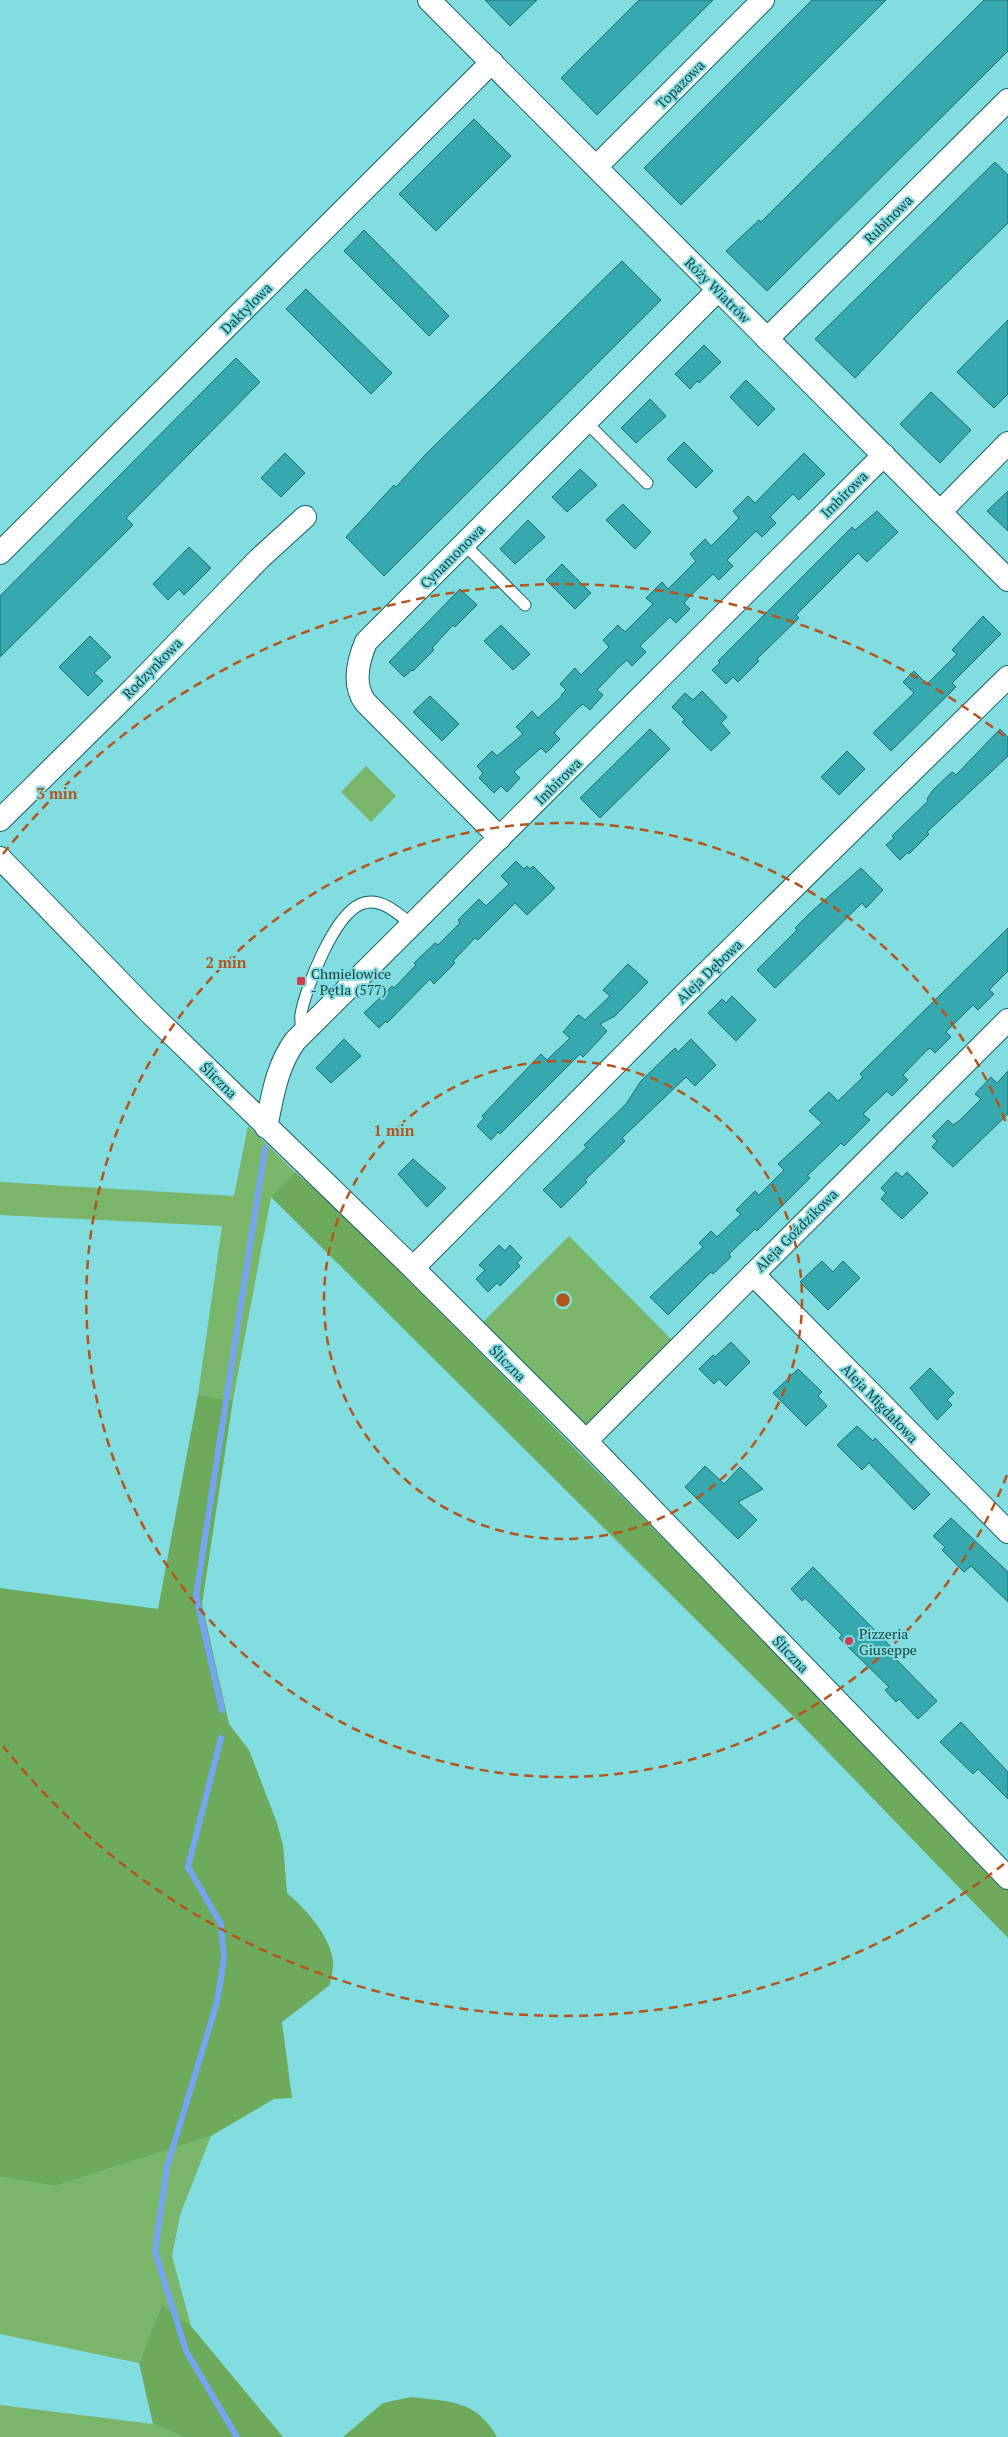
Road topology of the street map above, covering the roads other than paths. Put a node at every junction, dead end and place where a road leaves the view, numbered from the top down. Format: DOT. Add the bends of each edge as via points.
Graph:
graph roads {
  1 [pos="429,0"];
  2 [pos="763,0"];
  3 [pos="492,62"];
  4 [pos="1008,100"];
  5 [pos="596,167"];
  6 [pos="718,290"];
  7 [pos="767,339"];
  8 [pos="586,422"];
  9 [pos="1008,443"];
  10 [pos="884,455"];
  11 [pos="647,483"];
  12 [pos="940,512"];
  13 [pos="305,517"];
  14 [pos="464,544"];
  15 [pos="0,553"];
  16 [pos="1008,580"];
  17 [pos="524,605"];
  18 [pos="1008,676"];
  19 [pos="0,820"];
  20 [pos="500,838"];
  21 [pos="0,858"];
  22 [pos="412,926"];
  23 [pos="1008,1020"];
  24 [pos="302,1034"];
  25 [pos="266,1127"];
  26 [pos="413,1268"];
  27 [pos="752,1274"];
  28 [pos="586,1441"];
  29 [pos="1008,1532"];
  30 [pos="1008,1878"];
  1 -- 3 [label="street, Róży Wiatrów"];
  2 -- 5 [label="street, Topazowa"];
  3 -- 5 [label="street, Róży Wiatrów"];
  3 -- 15 [label="street, Daktylowa"];
  4 -- 7 [label="street, Rubinowa"];
  5 -- 6 [label="street, Róży Wiatrów"];
  6 -- 7 [label="street, Róży Wiatrów"];
  6 -- 8 [label="street, Cynamonowa"];
  7 -- 10 [label="street, Róży Wiatrów"];
  8 -- 11 [label="lane"];
  8 -- 14 [label="street, Cynamonowa"];
  9 -- 12 [label="street"];
  10 -- 12 [label="street, Róży Wiatrów"];
  10 -- 20 [label="street, Imbirowa"];
  12 -- 16 [label="street, Róży Wiatrów"];
  13 -- 19 [label="street, Rodzynkowa" via="258,559 134,688"];
  14 -- 17 [label="lane"];
  14 -- 20 [label="street, Cynamonowa" via="366,642 356,681 358,692 386,725"];
  18 -- 26 [label="street, Aleja Dębowa"];
  20 -- 22 [label="street, Imbirowa"];
  21 -- 25 [label="street, Śliczna"];
  22 -- 24 [label="street, Imbirowa"];
  22 -- 24 [label="lane" via="380,903 361,904 346,916 325,948 311,985 301,1016"];
  23 -- 27 [label="street, Aleja Goździkowa"];
  24 -- 25 [label="street, Imbirowa" via="281,1064"];
  25 -- 26 [label="street, Śliczna"];
  26 -- 28 [label="street, Śliczna"];
  27 -- 28 [label="street, Aleja Goździkowa"];
  27 -- 29 [label="street, Aleja Migdałowa"];
  28 -- 30 [label="street, Śliczna"];
}
